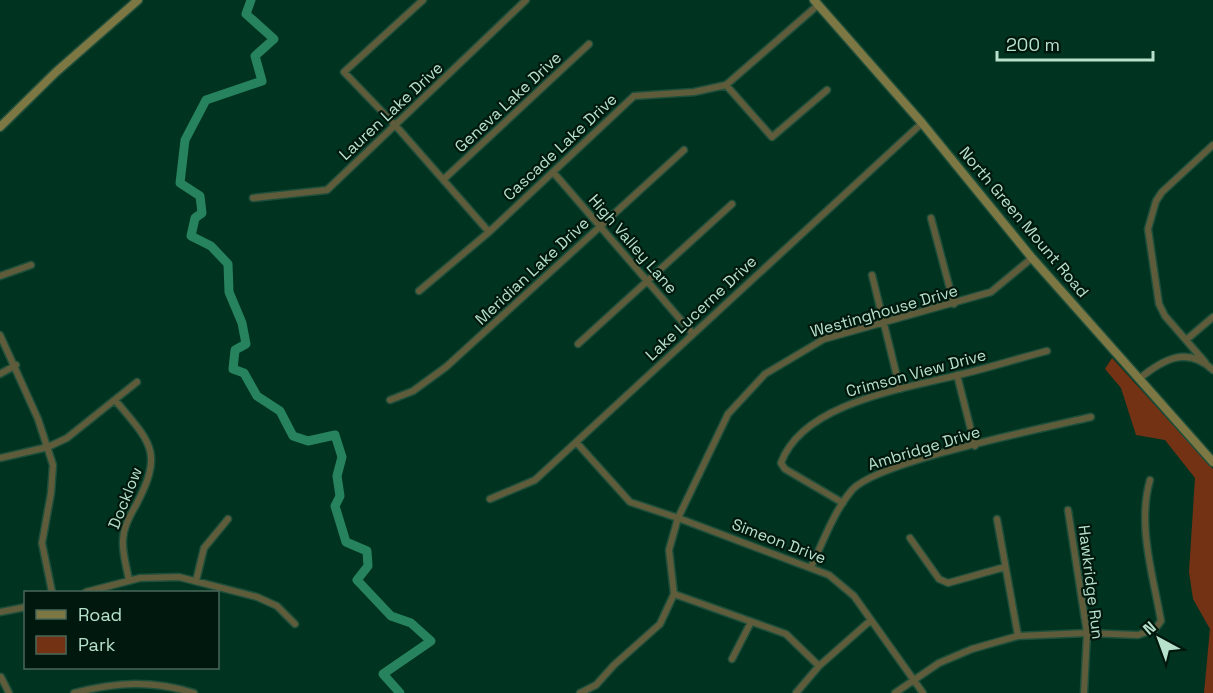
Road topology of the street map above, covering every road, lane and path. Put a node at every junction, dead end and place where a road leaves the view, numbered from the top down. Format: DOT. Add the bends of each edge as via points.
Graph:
graph roads {
  1 [pos="138,0"];
  2 [pos="423,0"];
  3 [pos="526,0"];
  4 [pos="816,2"];
  5 [pos="590,44"];
  6 [pos="726,85"];
  7 [pos="827,90"];
  8 [pos="922,123"];
  9 [pos="396,126"];
  10 [pos="0,127"];
  11 [pos="1213,145"];
  12 [pos="684,150"];
  13 [pos="553,172"];
  14 [pos="444,179"];
  15 [pos="253,198"];
  16 [pos="732,204"];
  17 [pos="931,218"];
  18 [pos="601,226"];
  19 [pos="489,232"];
  20 [pos="1032,258"];
  21 [pos="31,265"];
  22 [pos="872,275"];
  23 [pos="0,276"];
  24 [pos="647,281"];
  25 [pos="419,291"];
  26 [pos="954,304"];
  27 [pos="1213,316"];
  28 [pos="884,322"];
  29 [pos="693,334"];
  30 [pos="0,335"];
  31 [pos="1186,340"];
  32 [pos="578,344"];
  33 [pos="1047,351"];
  34 [pos="1205,362"];
  35 [pos="16,365"];
  36 [pos="1213,370"];
  37 [pos="0,374"];
  38 [pos="957,375"];
  39 [pos="1139,379"];
  40 [pos="137,382"];
  41 [pos="900,389"];
  42 [pos="115,400"];
  43 [pos="390,400"];
  44 [pos="1091,417"];
  45 [pos="576,442"];
  46 [pos="975,446"];
  47 [pos="48,447"];
  48 [pos="0,458"];
  49 [pos="1213,462"];
  50 [pos="1150,480"];
  51 [pos="490,499"];
  52 [pos="843,503"];
  53 [pos="1068,510"];
  54 [pos="678,518"];
  55 [pos="228,519"];
  56 [pos="997,519"];
  57 [pos="910,537"];
  58 [pos="811,567"];
  59 [pos="1005,567"];
  60 [pos="129,581"];
  61 [pos="196,581"];
  62 [pos="52,591"];
  63 [pos="90,591"];
  64 [pos="674,594"];
  65 [pos="24,607"];
  66 [pos="0,612"];
  67 [pos="871,620"];
  68 [pos="751,622"];
  69 [pos="295,624"];
  70 [pos="1087,633"];
  71 [pos="1018,636"];
  72 [pos="732,659"];
  73 [pos="819,666"];
  74 [pos="1,677"];
  75 [pos="912,679"];
  76 [pos="9,693"];
  77 [pos="74,693"];
  78 [pos="195,693"];
  79 [pos="580,693"];
  80 [pos="796,693"];
  81 [pos="895,693"];
  82 [pos="923,693"];
  83 [pos="1084,693"];
  1 -- 10 [label="street"];
  2 -- 9 [label="street" via="344,72"];
  3 -- 9 [label="street, Lauren Lake Drive"];
  4 -- 6 [label="street, Cascade Lake Drive"];
  4 -- 8 [label="street, North Green Mount Road"];
  5 -- 14 [label="street, Geneva Lake Drive"];
  6 -- 7 [label="street" via="772,137"];
  6 -- 13 [label="street, Cascade Lake Drive" via="694,92 634,96"];
  8 -- 20 [label="street, North Green Mount Road"];
  8 -- 29 [label="street, Lake Lucerne Drive"];
  9 -- 14 [label="street"];
  9 -- 15 [label="street, Lauren Lake Drive" via="327,190"];
  11 -- 31 [label="street" via="1162,192 1148,229 1159,304"];
  12 -- 18 [label="street, Meridian Lake Drive"];
  13 -- 18 [label="street, High Valley Lane"];
  13 -- 19 [label="street, Cascade Lake Drive"];
  14 -- 19 [label="street"];
  16 -- 24 [label="street"];
  17 -- 26 [label="street"];
  18 -- 24 [label="street, High Valley Lane"];
  18 -- 43 [label="street, Meridian Lake Drive" via="446,367 413,392"];
  19 -- 25 [label="street, Cascade Lake Drive"];
  20 -- 26 [label="street, Westinghouse Drive" via="991,292"];
  20 -- 39 [label="street, North Green Mount Road"];
  21 -- 23 [label="street"];
  22 -- 28 [label="street"];
  24 -- 29 [label="street, High Valley Lane"];
  24 -- 32 [label="street"];
  26 -- 28 [label="street, Westinghouse Drive"];
  27 -- 31 [label="street"];
  28 -- 41 [label="street"];
  28 -- 54 [label="street, Westinghouse Drive" via="811,344 765,374 728,414"];
  29 -- 45 [label="street, Lake Lucerne Drive"];
  30 -- 35 [label="street"];
  31 -- 34 [label="street"];
  33 -- 38 [label="street, Crimson View Drive"];
  34 -- 36 [label="street"];
  34 -- 39 [label="street" via="1197,358 1170,358"];
  35 -- 37 [label="street"];
  35 -- 47 [label="street"];
  38 -- 41 [label="street, Crimson View Drive"];
  38 -- 46 [label="street"];
  39 -- 49 [label="street, North Green Mount Road"];
  40 -- 42 [label="street"];
  41 -- 52 [label="street, Crimson View Drive" via="834,411 806,430 784,455 781,463 785,469"];
  42 -- 47 [label="street" via="67,438"];
  42 -- 60 [label="street, Docklow" via="138,427 152,455 147,484 123,539"];
  44 -- 46 [label="street, Ambridge Drive"];
  45 -- 51 [label="street, Lake Lucerne Drive" via="535,480"];
  45 -- 54 [label="street, Simeon Drive" via="630,502"];
  46 -- 52 [label="street, Ambridge Drive" via="875,474 854,488"];
  47 -- 48 [label="street"];
  47 -- 62 [label="street" via="53,475 42,543"];
  50 -- 70 [label="street" via="1144,500 1146,533 1161,621 1138,635"];
  52 -- 58 [label="street, Ambridge Drive"];
  53 -- 70 [label="street, Hawkridge Run"];
  54 -- 58 [label="street, Simeon Drive"];
  54 -- 64 [label="street, Westinghouse Drive" via="669,550"];
  55 -- 61 [label="street" via="204,548"];
  56 -- 59 [label="street"];
  57 -- 59 [label="street" via="939,579 948,583"];
  58 -- 67 [label="street, Simeon Drive" via="829,575 854,596"];
  59 -- 71 [label="street"];
  60 -- 61 [label="street" via="179,577"];
  60 -- 63 [label="street"];
  61 -- 69 [label="street" via="257,597 277,606"];
  64 -- 68 [label="street"];
  64 -- 79 [label="street" via="650,636 596,685"];
  65 -- 66 [label="street"];
  67 -- 73 [label="street"];
  67 -- 75 [label="street, Simeon Drive"];
  68 -- 72 [label="street"];
  68 -- 73 [label="street" via="786,634"];
  70 -- 71 [label="street"];
  70 -- 83 [label="street, Hawkridge Run"];
  71 -- 75 [label="street" via="972,649"];
  73 -- 80 [label="street"];
  74 -- 76 [label="street"];
  75 -- 81 [label="street"];
  75 -- 82 [label="street, Simeon Drive"];
  77 -- 78 [label="street" via="137,682"];
}
